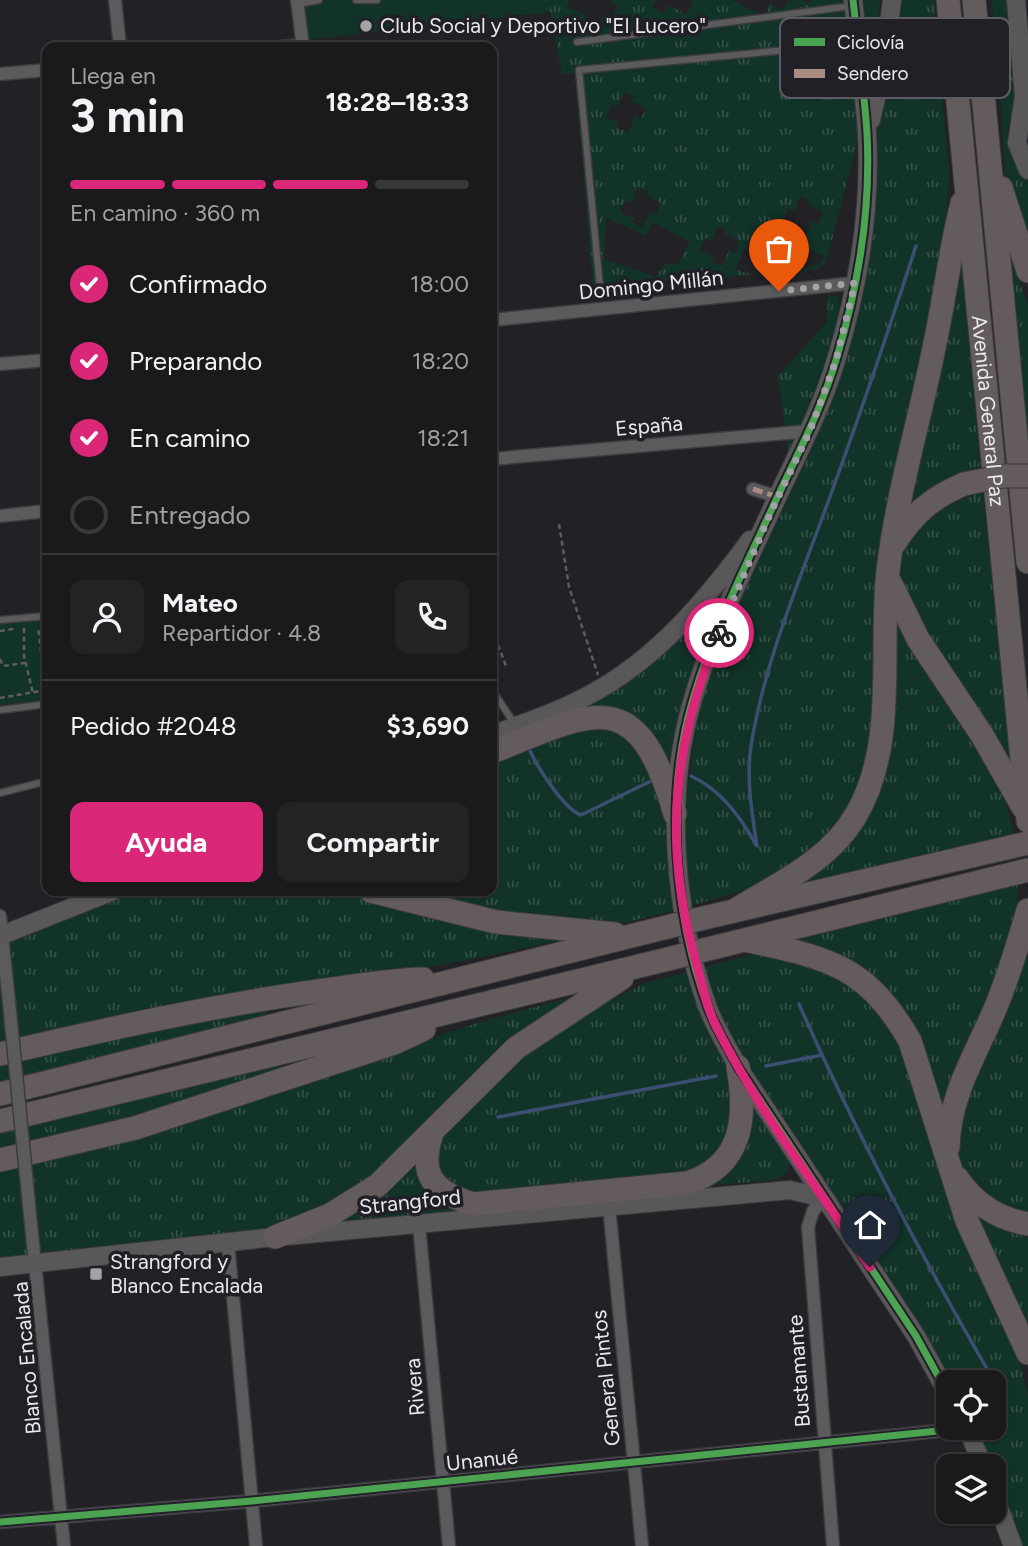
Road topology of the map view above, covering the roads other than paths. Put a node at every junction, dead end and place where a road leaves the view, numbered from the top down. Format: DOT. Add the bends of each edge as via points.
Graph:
graph roads {
  1 [pos="115,0"];
  2 [pos="319,0"];
  3 [pos="356,0"];
  4 [pos="377,0"];
  5 [pos="892,0"];
  6 [pos="948,0"];
  7 [pos="974,0"];
  8 [pos="1016,0"];
  9 [pos="298,2"];
  10 [pos="853,3"];
  11 [pos="890,18"];
  12 [pos="950,18"];
  13 [pos="976,18"];
  14 [pos="119,42"];
  15 [pos="303,42"];
  16 [pos="577,42"];
  17 [pos="780,51"];
  18 [pos="42,70"];
  19 [pos="0,74"];
  20 [pos="861,98"];
  21 [pos="876,98"];
  22 [pos="957,98"];
  23 [pos="983,98"];
  24 [pos="867,134"];
  25 [pos="988,149"];
  26 [pos="1028,170"];
  27 [pos="966,187"];
  28 [pos="1028,271"];
  29 [pos="855,283"];
  30 [pos="600,288"];
  31 [pos="497,319"];
  32 [pos="42,360"];
  33 [pos="0,364"];
  34 [pos="810,431"];
  35 [pos="497,460"];
  36 [pos="1028,476"];
  37 [pos="752,489"];
  38 [pos="774,504"];
  39 [pos="42,511"];
  40 [pos="0,516"];
  41 [pos="891,550"];
  42 [pos="1028,562"];
  43 [pos="888,575"];
  44 [pos="42,617"];
  45 [pos="0,620"];
  46 [pos="497,698"];
  47 [pos="42,705"];
  48 [pos="586,707"];
  49 [pos="0,710"];
  50 [pos="515,726"];
  51 [pos="497,733"];
  52 [pos="497,750"];
  53 [pos="42,782"];
  54 [pos="0,793"];
  55 [pos="675,814"];
  56 [pos="1027,814"];
  57 [pos="1028,821"];
  58 [pos="1028,843"];
  59 [pos="1028,870"];
  60 [pos="101,896"];
  61 [pos="392,896"];
  62 [pos="737,909"];
  63 [pos="1028,910"];
  64 [pos="0,916"];
  65 [pos="1,936"];
  66 [pos="632,936"];
  67 [pos="746,940"];
  68 [pos="640,967"];
  69 [pos="464,979"];
  70 [pos="471,1008"];
  71 [pos="0,1054"];
  72 [pos="738,1067"];
  73 [pos="0,1094"];
  74 [pos="0,1121"];
  75 [pos="432,1131"];
  76 [pos="0,1160"];
  77 [pos="949,1165"];
  78 [pos="698,1189"];
  79 [pos="824,1198"];
  80 [pos="609,1206"];
  81 [pos="471,1212"];
  82 [pos="419,1224"];
  83 [pos="1028,1224"];
  84 [pos="275,1237"];
  85 [pos="228,1243"];
  86 [pos="37,1263"];
  87 [pos="0,1267"];
  88 [pos="1025,1346"];
  89 [pos="1028,1366"];
  90 [pos="936,1372"];
  91 [pos="936,1432"];
  92 [pos="823,1444"];
  93 [pos="634,1463"];
  94 [pos="443,1482"];
  95 [pos="252,1501"];
  96 [pos="61,1516"];
  97 [pos="0,1522"];
  98 [pos="1005,1524"];
  99 [pos="64,1546"];
  100 [pos="256,1546"];
  101 [pos="449,1546"];
  102 [pos="642,1546"];
  103 [pos="833,1546"];
  104 [pos="1013,1546"];
  1 -- 14 [label="street"];
  2 -- 9 [label="lane"];
  3 -- 4 [label="lane"];
  5 -- 11 [label="street"];
  6 -- 12 [label="highway, Avenida General Paz"];
  7 -- 13 [label="highway, Avenida General Paz"];
  8 -- 26 [label="street" via="1024,96 1017,143"];
  9 -- 15 [label="street"];
  10 -- 16 [label="lane"];
  17 -- 30 [label="lane" via="579,70"];
  18 -- 19 [label="street"];
  20 -- 24 [label="street"];
  21 -- 24 [label="street"];
  22 -- 27 [label="highway, Avenida General Paz"];
  23 -- 25 [label="highway, Avenida General Paz"];
  24 -- 29 [label="street" via="866,193"];
  25 -- 28 [label="highway"];
  25 -- 42 [label="highway, Avenida General Paz"];
  27 -- 41 [label="highway"];
  27 -- 56 [label="highway, Avenida General Paz"];
  29 -- 31 [label="street, Domingo Millán"];
  29 -- 34 [label="street" via="836,360"];
  32 -- 33 [label="street"];
  34 -- 35 [label="street, España"];
  34 -- 38 [label="street"];
  36 -- 41 [label="highway, bridge" via="964,484 928,502 910,519"];
  37 -- 38 [label="street"];
  38 -- 48 [label="street" via="677,632 602,688"];
  38 -- 55 [label="street" via="692,701"];
  39 -- 40 [label="street"];
  41 -- 43 [label="highway"];
  43 -- 56 [label="highway" via="918,639 982,735"];
  43 -- 62 [label="highway" via="881,730 868,792 849,825 823,854"];
  44 -- 45 [label="lane"];
  46 -- 50 [label="lane"];
  47 -- 49 [label="lane"];
  48 -- 50 [label="street"];
  48 -- 52 [label="highway"];
  48 -- 55 [label="highway" via="622,723 647,745 666,781"];
  50 -- 51 [label="street"];
  53 -- 54 [label="lane"];
  55 -- 72 [label="street" via="682,908 689,938 707,1006"];
  56 -- 57 [label="highway, Avenida General Paz"];
  58 -- 62 [label="highway"];
  59 -- 67 [label="highway"];
  60 -- 65 [label="street"];
  61 -- 66 [label="highway" via="496,922"];
  62 -- 66 [label="highway, bridge"];
  63 -- 77 [label="highway" via="1009,976 953,1108"];
  64 -- 65 [label="street, Blanco Encalada"];
  65 -- 86 [label="street, Blanco Encalada, bridge"];
  66 -- 69 [label="highway"];
  67 -- 68 [label="highway, bridge"];
  67 -- 77 [label="highway" via="817,956 841,966 877,992 910,1041"];
  68 -- 70 [label="highway"];
  68 -- 75 [label="highway" via="516,1048"];
  69 -- 71 [label="highway" via="398,980 260,999"];
  69 -- 73 [label="highway"];
  70 -- 74 [label="highway"];
  70 -- 76 [label="highway" via="394,1043 135,1128"];
  72 -- 78 [label="highway" via="744,1099 742,1125 735,1144"];
  72 -- 79 [label="street"];
  75 -- 81 [label="highway" via="426,1152 430,1177"];
  75 -- 84 [label="highway" via="364,1195 318,1221"];
  77 -- 83 [label="highway" via="967,1193 984,1207"];
  77 -- 88 [label="highway" via="967,1221"];
  78 -- 79 [label="street, Strangford" via="790,1190"];
  78 -- 80 [label="street, Strangford"];
  78 -- 81 [label="highway"];
  79 -- 90 [label="street"];
  79 -- 92 [label="street, Bustamante" via="808,1227"];
  80 -- 81 [label="street, Strangford"];
  80 -- 93 [label="street, General Pintos"];
  81 -- 82 [label="street, Strangford"];
  82 -- 84 [label="street, Strangford"];
  82 -- 94 [label="street, Rivera"];
  84 -- 85 [label="street, Strangford"];
  85 -- 86 [label="street, Strangford"];
  85 -- 95 [label="street"];
  86 -- 87 [label="street, Strangford"];
  86 -- 96 [label="street, Blanco Encalada"];
  88 -- 89 [label="highway"];
  91 -- 92 [label="street, Unanué"];
  92 -- 93 [label="street, Unanué"];
  92 -- 103 [label="street, Bustamante"];
  93 -- 94 [label="street, Unanué"];
  93 -- 102 [label="street, General Pintos"];
  94 -- 95 [label="street, Unanué"];
  94 -- 101 [label="street, Rivera"];
  95 -- 96 [label="street, Unanué"];
  95 -- 100 [label="street"];
  96 -- 97 [label="street, Unanué"];
  96 -- 99 [label="street, Blanco Encalada"];
  98 -- 104 [label="street"];
}
